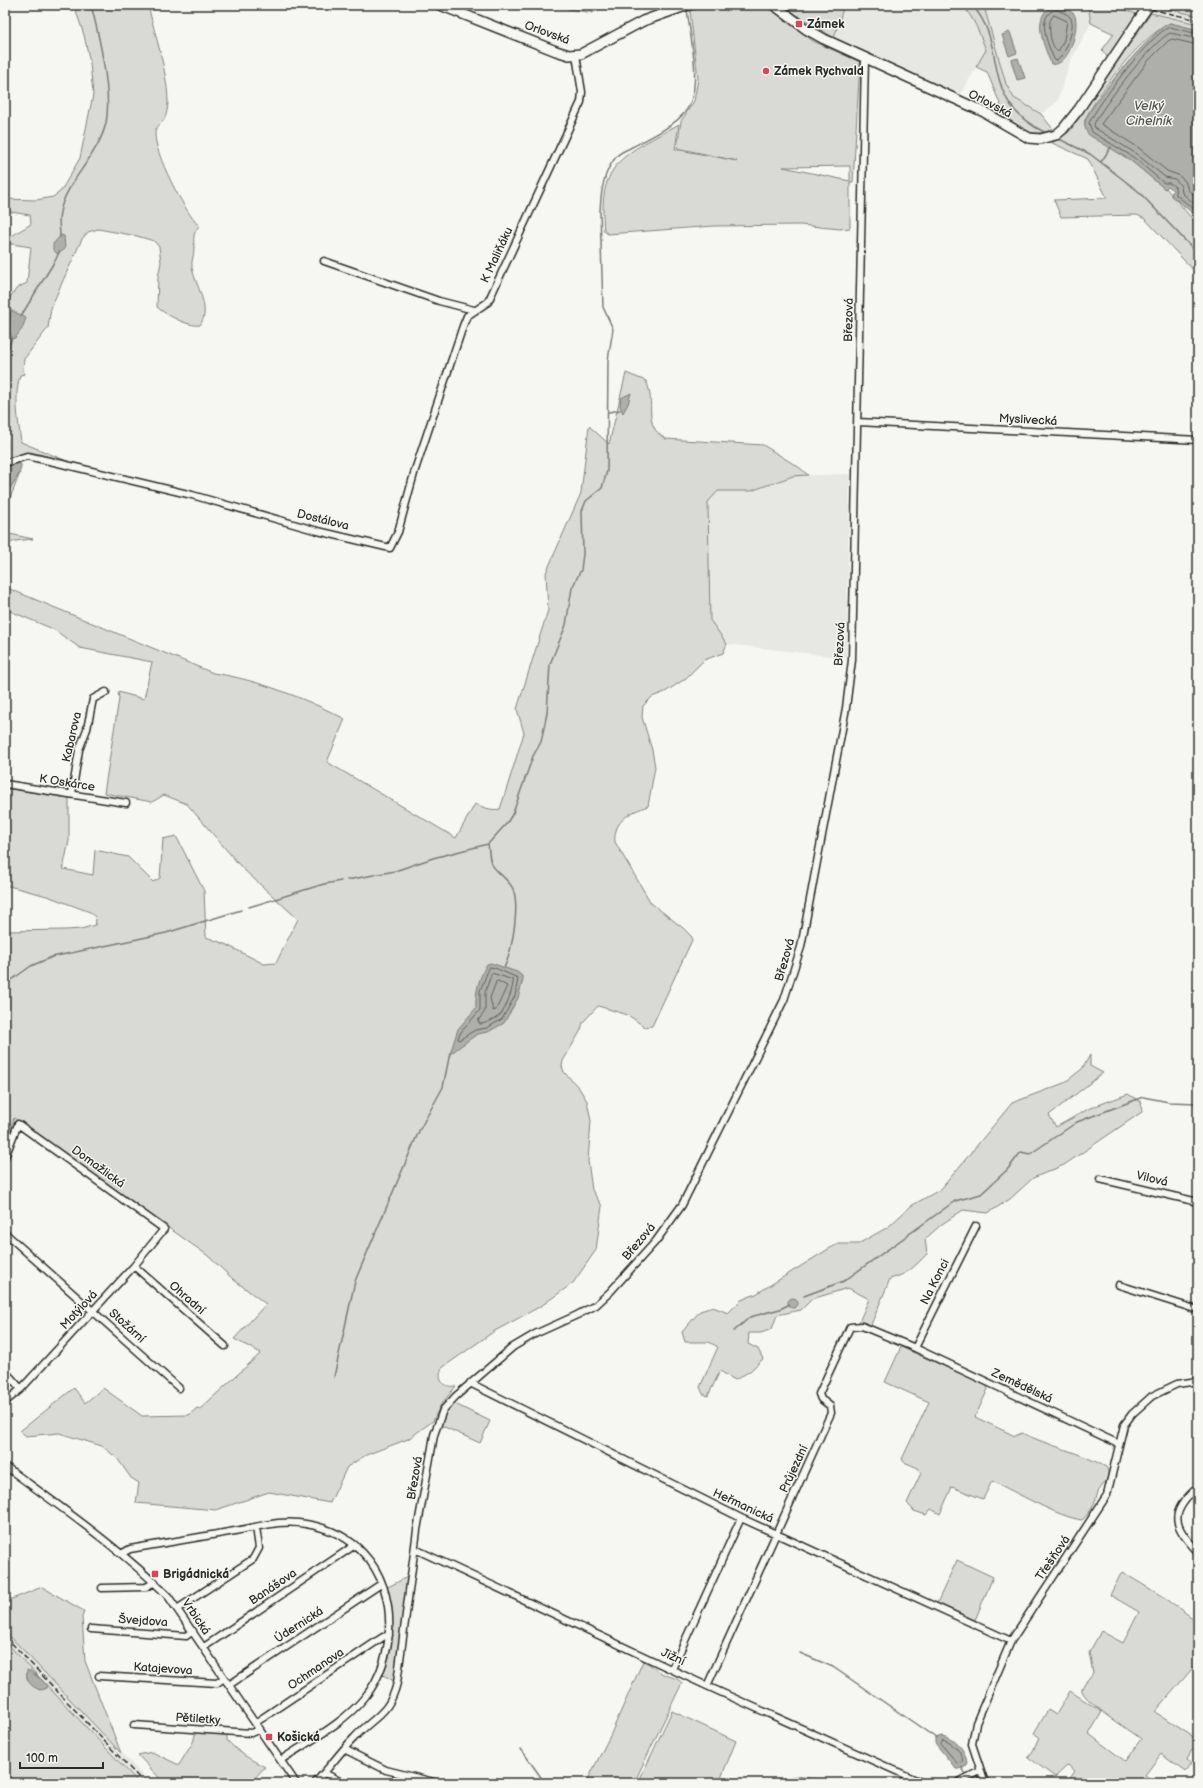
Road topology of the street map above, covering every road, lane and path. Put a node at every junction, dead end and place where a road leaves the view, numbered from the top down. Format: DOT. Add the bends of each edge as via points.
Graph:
graph roads {
  1 [pos="440,5"];
  2 [pos="1149,5"];
  3 [pos="685,6"];
  4 [pos="776,6"];
  5 [pos="576,55"];
  6 [pos="865,58"];
  7 [pos="324,261"];
  8 [pos="474,310"];
  9 [pos="858,422"];
  10 [pos="1198,440"];
  11 [pos="5,463"];
  12 [pos="106,692"];
  13 [pos="5,784"];
  14 [pos="72,794"];
  15 [pos="126,803"];
  16 [pos="5,1157"];
  17 [pos="1100,1179"];
  18 [pos="1198,1202"];
  19 [pos="976,1226"];
  20 [pos="164,1229"];
  21 [pos="5,1233"];
  22 [pos="134,1266"];
  23 [pos="1119,1285"];
  24 [pos="93,1310"];
  25 [pos="1198,1310"];
  26 [pos="225,1346"];
  27 [pos="915,1348"];
  28 [pos="5,1371"];
  29 [pos="1198,1381"];
  30 [pos="470,1383"];
  31 [pos="21,1388"];
  32 [pos="180,1388"];
  33 [pos="5,1402"];
  34 [pos="1119,1444"];
  35 [pos="5,1466"];
  36 [pos="1198,1487"];
  37 [pos="741,1518"];
  38 [pos="256,1527"];
  39 [pos="776,1534"];
  40 [pos="355,1545"];
  41 [pos="415,1549"];
  42 [pos="1198,1552"];
  43 [pos="121,1554"];
  44 [pos="155,1582"];
  45 [pos="381,1584"];
  46 [pos="102,1588"];
  47 [pos="178,1609"];
  48 [pos="91,1629"];
  49 [pos="193,1631"];
  50 [pos="389,1635"];
  51 [pos="1010,1641"];
  52 [pos="204,1647"];
  53 [pos="672,1669"];
  54 [pos="99,1676"];
  55 [pos="224,1678"];
  56 [pos="229,1685"];
  57 [pos="707,1686"];
  58 [pos="255,1722"];
  59 [pos="134,1725"];
  60 [pos="260,1730"];
  61 [pos="344,1749"];
  62 [pos="281,1760"];
  63 [pos="980,1771"];
  64 [pos="324,1773"];
  65 [pos="296,1783"];
  66 [pos="315,1783"];
  67 [pos="343,1783"];
  68 [pos="438,1783"];
  69 [pos="923,1783"];
  70 [pos="957,1783"];
  71 [pos="985,1783"];
  1 -- 5 [label="main road, Orlovská" via="556,51"];
  2 -- 6 [label="main road, Orlovská, bridge" via="1079,109 1052,137 1029,138 984,112"];
  3 -- 5 [label="main road, Orlovská" via="643,21 597,47"];
  4 -- 6 [label="main road, Orlovská" via="813,33"];
  5 -- 8 [label="street, K Maliňáku" via="582,92 581,102 488,302"];
  6 -- 9 [label="street, Březová"];
  7 -- 8 [label="street" via="439,301"];
  8 -- 11 [label="street, Dostálova" via="467,316 463,326 415,470 398,532 390,548 318,531 192,495 27,456"];
  9 -- 10 [label="street, Myslivecká"];
  9 -- 30 [label="street, Březová" via="852,660 846,708 801,947 784,1000 682,1204 656,1241 596,1305 518,1344"];
  12 -- 14 [label="street, Kabarova" via="93,699 87,729 79,750"];
  13 -- 14 [label="street, K Oskárce"];
  14 -- 15 [label="street, K Oskárce"];
  16 -- 20 [label="street, Domažlická" via="18,1124"];
  17 -- 18 [label="street, Vilová"];
  19 -- 27 [label="street, Na Konci"];
  20 -- 22 [label="street, Motýlová"];
  21 -- 24 [label="street, Stožární"];
  22 -- 24 [label="street, Motýlová"];
  22 -- 26 [label="street, Ohradní"];
  23 -- 25 [label="street"];
  24 -- 31 [label="street, Motýlová"];
  24 -- 32 [label="street, Stožární"];
  27 -- 34 [label="street, Zemědělská"];
  27 -- 39 [label="street, Průjezdní" via="862,1326 850,1327 819,1394 830,1406 831,1413"];
  28 -- 31 [label="street"];
  29 -- 34 [label="street, Třešňová" via="1164,1389 1141,1404 1124,1425"];
  30 -- 37 [label="street, Heřmanická"];
  30 -- 41 [label="street, Březová" via="443,1410 434,1435"];
  31 -- 33 [label="street, Motýlová"];
  34 -- 51 [label="street, Třešňová" via="1107,1496"];
  35 -- 43 [label="street, Vrbická"];
  36 -- 42 [label="street" via="1181,1506 1177,1517 1180,1531"];
  37 -- 39 [label="street, Heřmanická"];
  37 -- 53 [label="street"];
  38 -- 40 [label="street" via="282,1522 306,1524 336,1533"];
  38 -- 43 [label="street" via="130,1549"];
  38 -- 47 [label="street" via="259,1548 253,1559"];
  39 -- 51 [label="street, Heřmanická"];
  39 -- 57 [label="street, Průjezdní"];
  40 -- 45 [label="street" via="372,1563"];
  40 -- 52 [label="street, Banášova"];
  41 -- 53 [label="street, Jižní"];
  41 -- 61 [label="street, Březová" via="393,1698"];
  43 -- 44 [label="street, Vrbická"];
  44 -- 46 [label="street" via="146,1587"];
  44 -- 47 [label="street, Vrbická"];
  45 -- 50 [label="street" via="388,1607"];
  45 -- 56 [label="street, Údernická"];
  47 -- 49 [label="street, Vrbická"];
  48 -- 49 [label="street, Švejdova" via="186,1636"];
  49 -- 52 [label="street, Vrbická"];
  50 -- 58 [label="street, Ochmanova"];
  50 -- 62 [label="street" via="384,1661 366,1696 343,1718"];
  51 -- 63 [label="street, Třešňová" via="976,1723 972,1744"];
  52 -- 55 [label="street, Vrbická"];
  53 -- 57 [label="street, Jižní"];
  54 -- 55 [label="street, Katajevova" via="217,1683"];
  55 -- 56 [label="street, Vrbická"];
  56 -- 58 [label="street, Vrbická"];
  57 -- 69 [label="street, Jižní"];
  58 -- 60 [label="street, Vrbická"];
  59 -- 60 [label="street, Pětiletky" via="252,1733"];
  60 -- 62 [label="street, Vrbická"];
  61 -- 64 [label="street"];
  61 -- 68 [label="street" via="386,1770"];
  62 -- 65 [label="street, Vrbická"];
  63 -- 70 [label="street"];
  63 -- 71 [label="street, Třešňová"];
  64 -- 66 [label="street"];
  64 -- 67 [label="street"];
}
